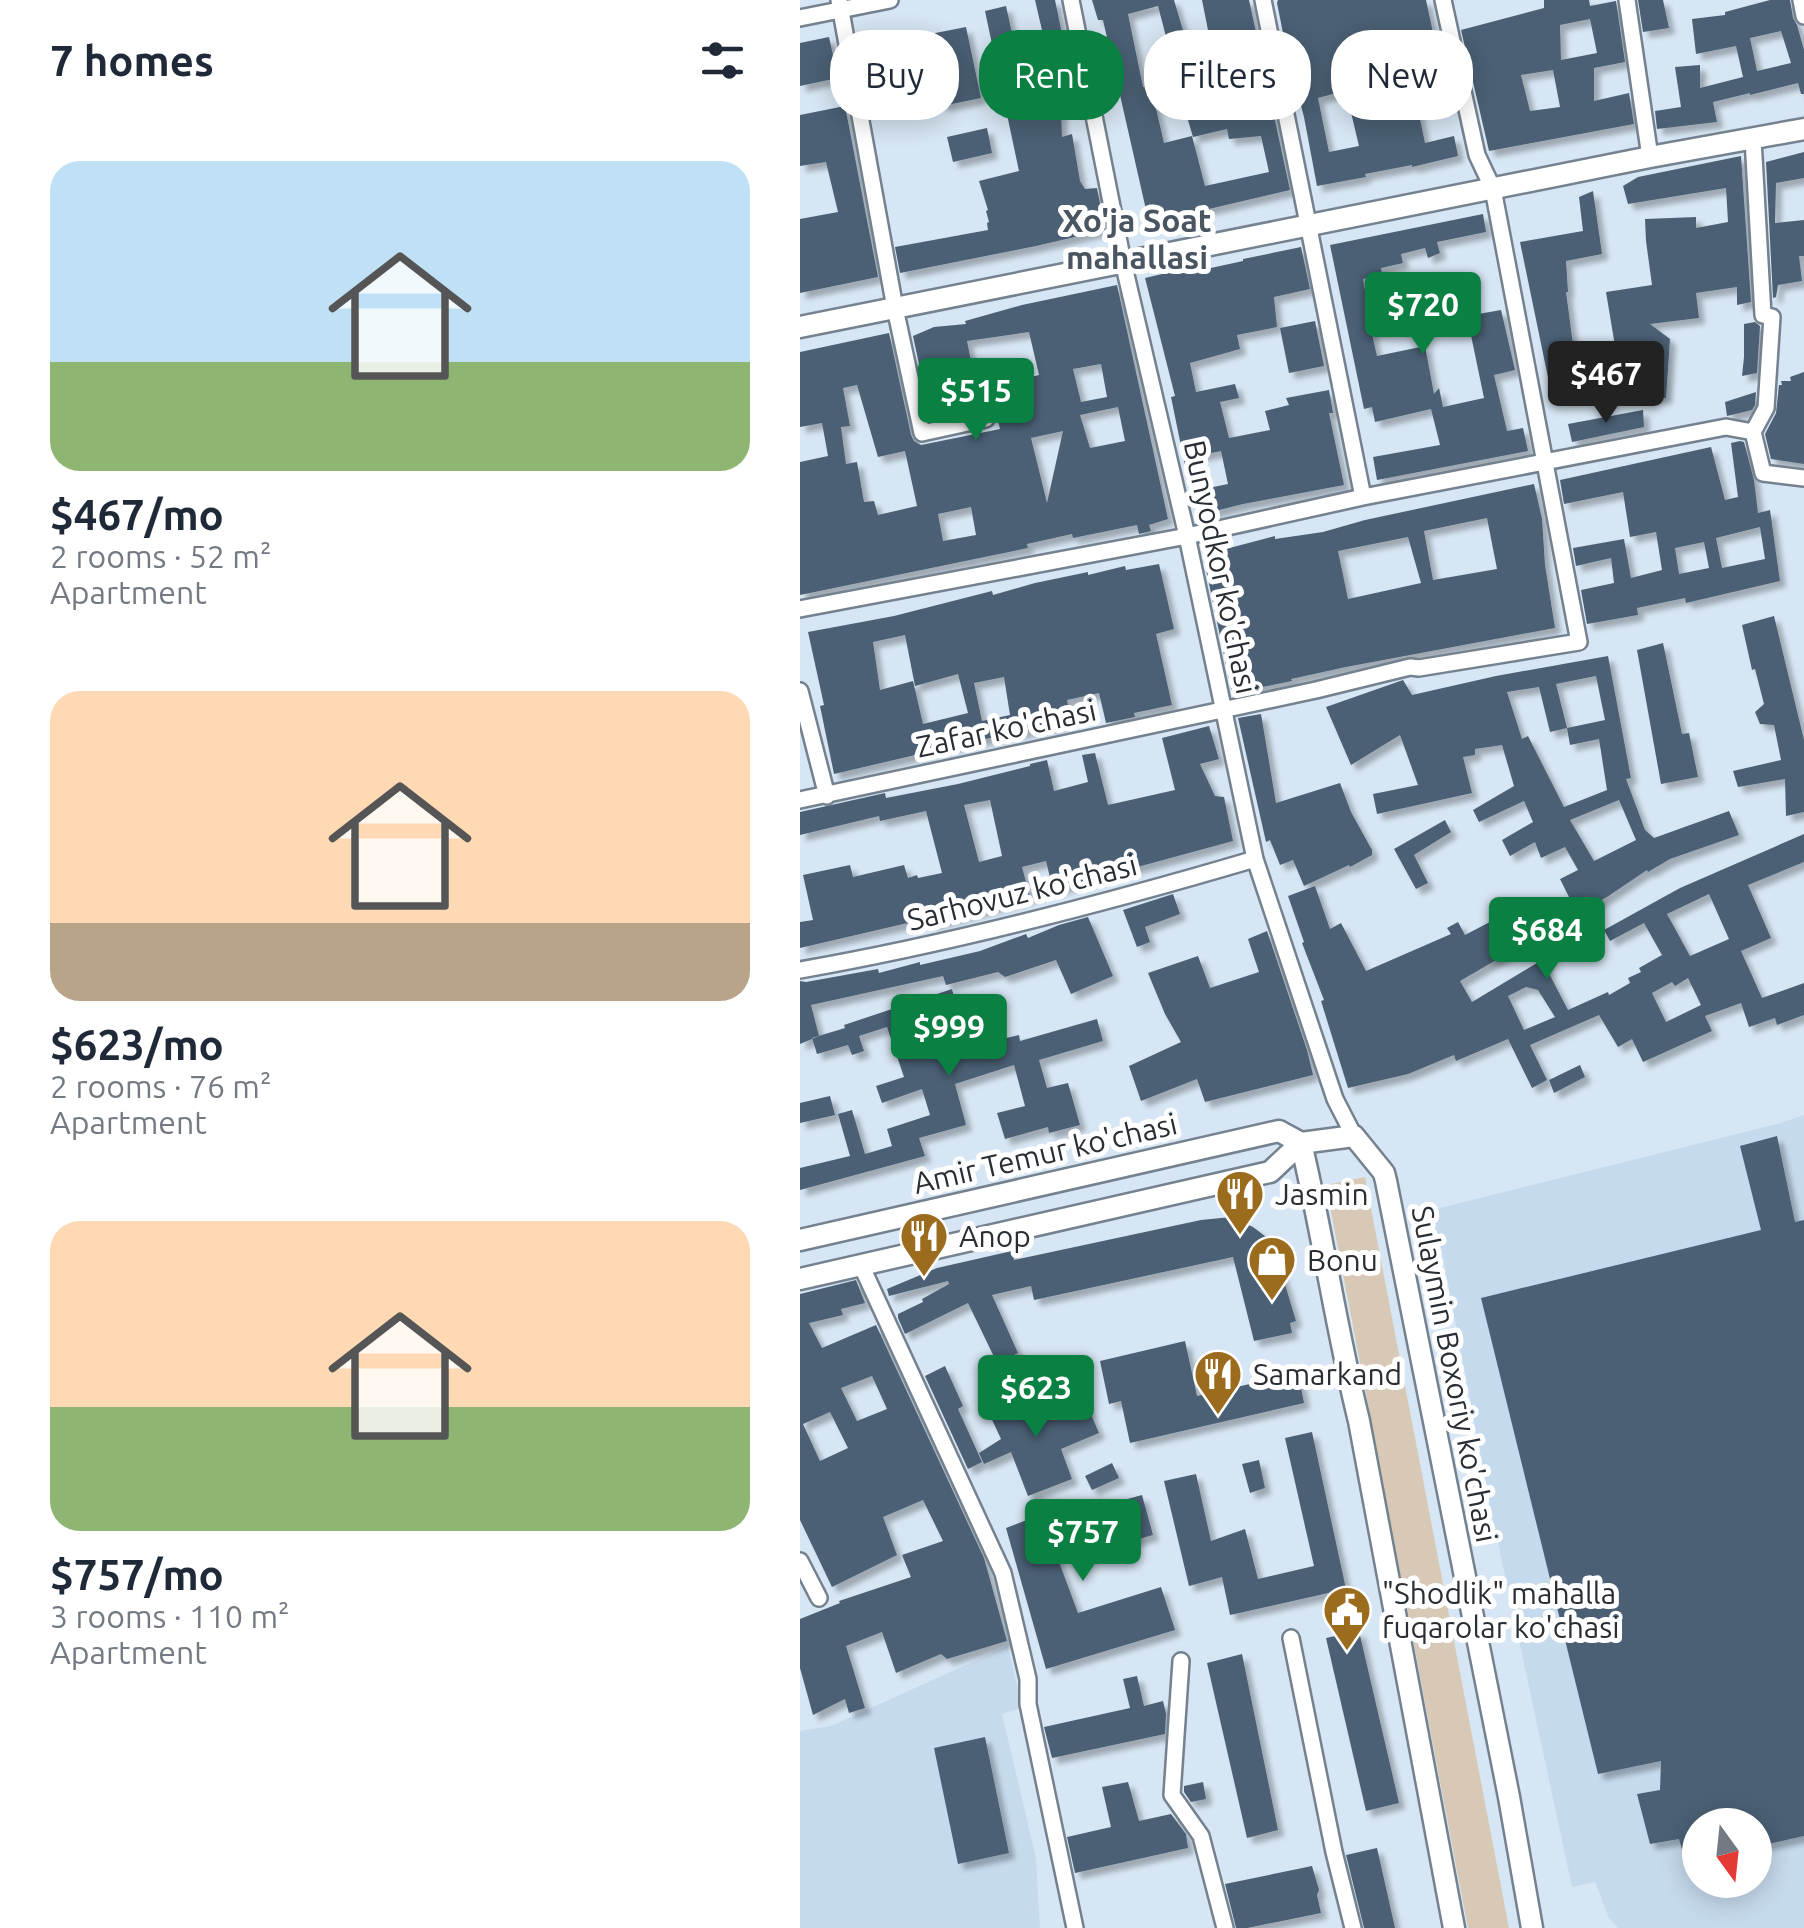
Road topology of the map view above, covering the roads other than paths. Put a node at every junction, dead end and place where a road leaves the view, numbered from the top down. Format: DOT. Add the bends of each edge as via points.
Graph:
graph roads {
  1 [pos="890,0"];
  2 [pos="1071,0"];
  3 [pos="1263,0"];
  4 [pos="1443,0"];
  5 [pos="1627,0"];
  6 [pos="1801,0"];
  7 [pos="840,5"];
  8 [pos="1804,16"];
  9 [pos="800,18"];
  10 [pos="1804,129"];
  11 [pos="1754,139"];
  12 [pos="1650,158"];
  13 [pos="1493,188"];
  14 [pos="1310,225"];
  15 [pos="1123,262"];
  16 [pos="896,308"];
  17 [pos="800,327"];
  18 [pos="986,419"];
  19 [pos="1753,432"];
  20 [pos="1546,463"];
  21 [pos="1804,478"];
  22 [pos="1363,497"];
  23 [pos="1187,536"];
  24 [pos="800,609"];
  25 [pos="800,691"];
  26 [pos="1224,709"];
  27 [pos="826,796"];
  28 [pos="800,800"];
  29 [pos="1256,859"];
  30 [pos="800,970"];
  31 [pos="1354,1136"];
  32 [pos="1302,1143"];
  33 [pos="800,1240"];
  34 [pos="860,1264"];
  35 [pos="800,1279"];
  36 [pos="800,1561"];
  37 [pos="818,1598"];
  38 [pos="1292,1638"];
  39 [pos="1181,1660"];
  40 [pos="1075,1928"];
  41 [pos="1225,1928"];
  42 [pos="1353,1928"];
  43 [pos="1454,1928"];
  44 [pos="1532,1928"];
  1 -- 7 [label="street"];
  2 -- 15 [label="street, Bunyodkor ko'chasi"];
  3 -- 14 [label="street"];
  4 -- 13 [label="street" via="1477,155"];
  5 -- 12 [label="street"];
  6 -- 8 [label="street"];
  7 -- 9 [label="street"];
  7 -- 16 [label="street"];
  10 -- 11 [label="main road"];
  11 -- 12 [label="main road"];
  11 -- 19 [label="street" via="1763,315 1772,317 1766,408"];
  12 -- 13 [label="main road"];
  13 -- 14 [label="main road"];
  13 -- 20 [label="street"];
  14 -- 15 [label="main road"];
  14 -- 22 [label="street"];
  15 -- 16 [label="main road"];
  15 -- 23 [label="street, Bunyodkor ko'chasi"];
  16 -- 17 [label="main road"];
  16 -- 18 [label="street" via="922,433"];
  19 -- 20 [label="street" via="1726,427"];
  19 -- 21 [label="street" via="1763,472"];
  20 -- 22 [label="street"];
  20 -- 26 [label="street, Zafar ko'chasi" via="1579,642 1410,666"];
  22 -- 23 [label="street"];
  23 -- 24 [label="street"];
  23 -- 26 [label="street, Bunyodkor ko'chasi"];
  25 -- 27 [label="street"];
  26 -- 27 [label="street, Zafar ko'chasi"];
  26 -- 29 [label="street, Bunyodkor ko'chasi"];
  27 -- 28 [label="street, Zafar ko'chasi"];
  29 -- 30 [label="street, Sarhovuz ko'chasi" via="1127,897"];
  29 -- 31 [label="street, Bunyodkor ko'chasi" via="1335,1099"];
  31 -- 32 [label="main road, Amir Temur ko'chasi"];
  31 -- 44 [label="main road, Sulaymin Boxoriy ko'chasi" via="1386,1181"];
  32 -- 33 [label="main road, Amir Temur ko'chasi" via="1279,1131"];
  32 -- 34 [label="main road" via="1270,1172"];
  32 -- 43 [label="main road"];
  34 -- 35 [label="main road"];
  34 -- 40 [label="street" via="1003,1572"];
  36 -- 37 [label="street"];
  38 -- 42 [label="street"];
  39 -- 41 [label="street" via="1172,1796 1201,1836"];
}
